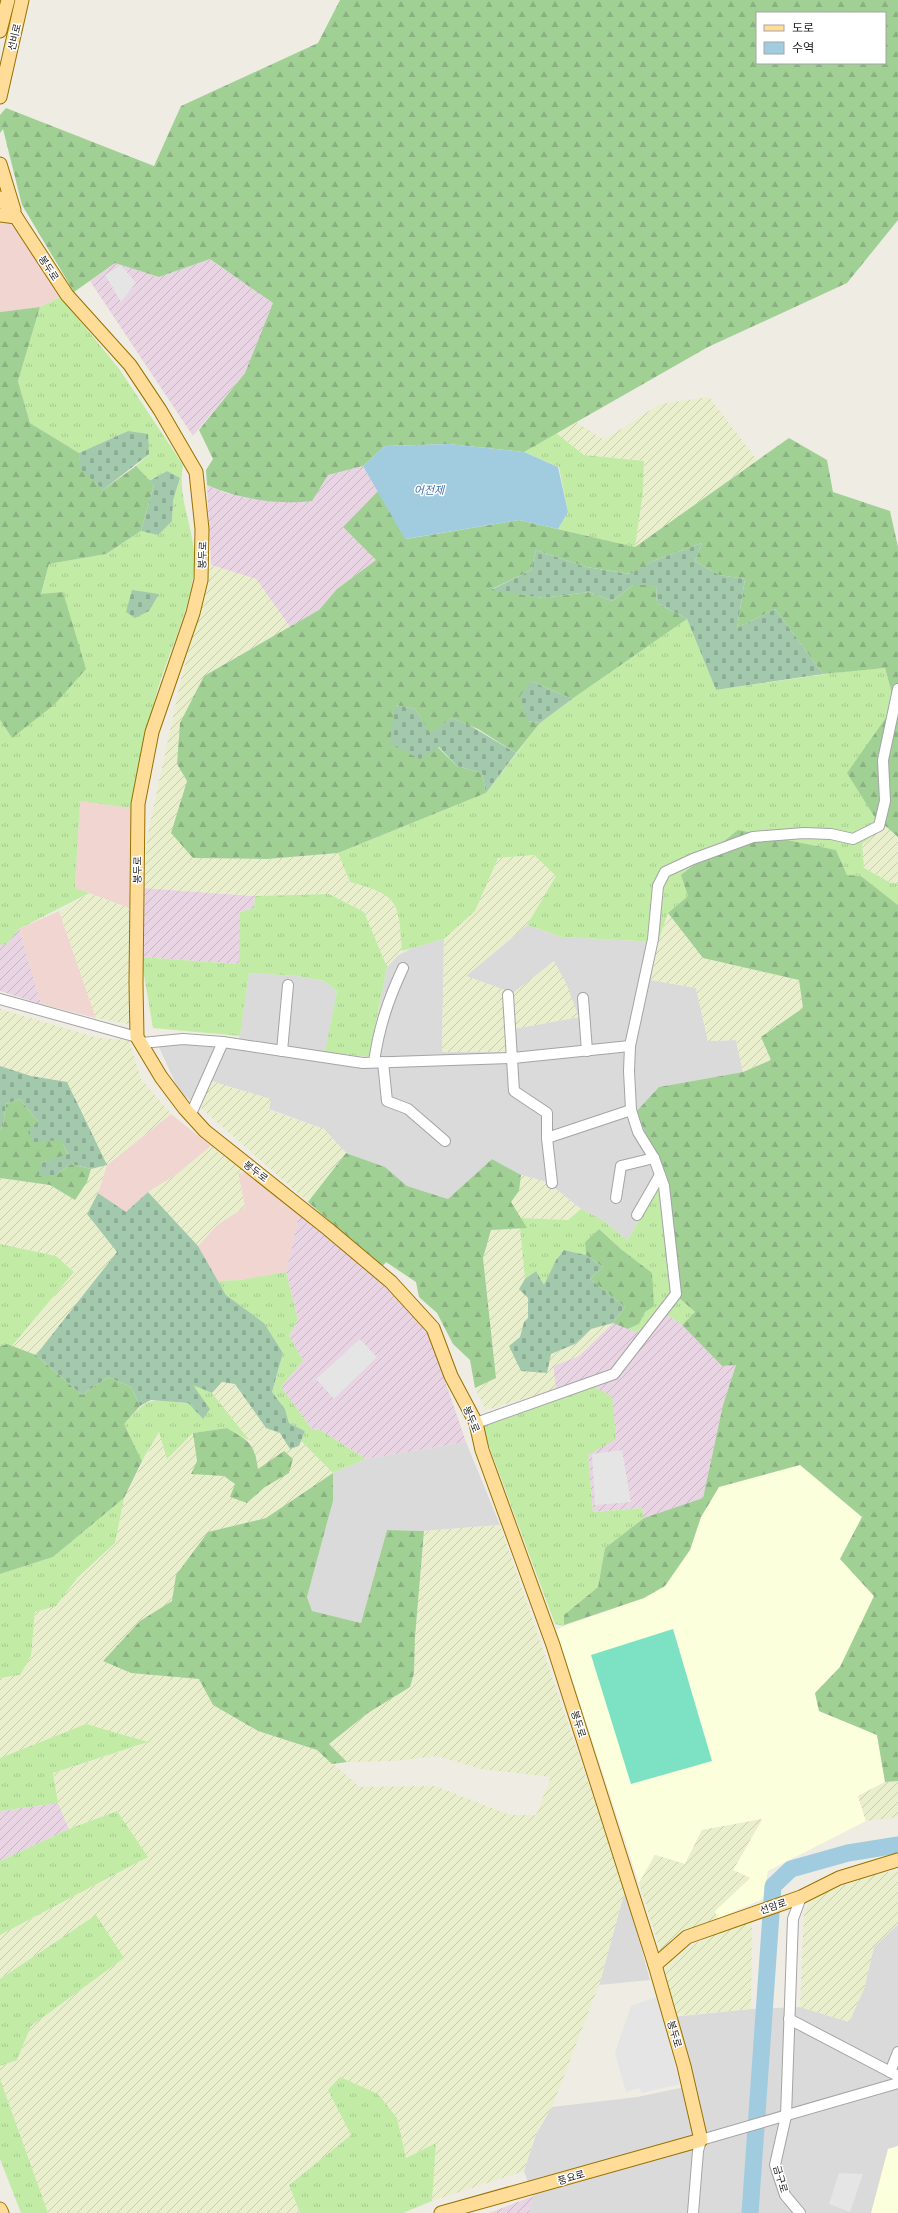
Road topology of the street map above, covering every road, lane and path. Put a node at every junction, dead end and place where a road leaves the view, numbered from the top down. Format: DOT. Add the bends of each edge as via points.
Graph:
graph roads {
  1 [pos="8,0"];
  2 [pos="22,0"];
  3 [pos="0,30"];
  4 [pos="0,97"];
  5 [pos="0,164"];
  6 [pos="0,198"];
  7 [pos="0,215"];
  8 [pos="16,217"];
  9 [pos="898,689"];
  10 [pos="403,968"];
  11 [pos="288,985"];
  12 [pos="508,995"];
  13 [pos="582,998"];
  14 [pos="0,999"];
  15 [pos="140,1040"];
  16 [pos="223,1042"];
  17 [pos="630,1046"];
  18 [pos="282,1051"];
  19 [pos="587,1051"];
  20 [pos="513,1058"];
  21 [pos="379,1062"];
  22 [pos="631,1110"];
  23 [pos="191,1114"];
  24 [pos="547,1138"];
  25 [pos="445,1141"];
  26 [pos="654,1158"];
  27 [pos="660,1175"];
  28 [pos="552,1183"];
  29 [pos="616,1198"];
  30 [pos="637,1215"];
  31 [pos="476,1424"];
  32 [pos="898,1860"];
  33 [pos="796,1898"];
  34 [pos="655,1965"];
  35 [pos="789,2019"];
  36 [pos="898,2052"];
  37 [pos="894,2074"];
  38 [pos="898,2083"];
  39 [pos="783,2117"];
  40 [pos="700,2140"];
  41 [pos="0,2209"];
  42 [pos="2,2213"];
  43 [pos="441,2213"];
  44 [pos="693,2213"];
  45 [pos="800,2213"];
  1 -- 3 [label="main road, 선비로"];
  2 -- 4 [label="main road, 선비로"];
  5 -- 8 [label="main road"];
  6 -- 8 [label="main road, 봉두로"];
  7 -- 8 [label="main road"];
  8 -- 15 [label="main road, 봉두로" via="67,295 130,365 196,472 202,529 201,580 193,613 152,732 138,804 136,983"];
  9 -- 17 [label="street" via="882,760 885,801 879,826 853,839 831,834 804,833 753,837 665,872 658,886 653,939"];
  10 -- 21 [label="street" via="379,1029"];
  11 -- 18 [label="street"];
  12 -- 20 [label="street"];
  13 -- 19 [label="street"];
  14 -- 15 [label="street"];
  15 -- 16 [label="street" via="183,1039"];
  15 -- 23 [label="main road, 봉두로" via="161,1077"];
  16 -- 18 [label="street"];
  16 -- 23 [label="street"];
  17 -- 19 [label="street"];
  17 -- 22 [label="street"];
  18 -- 21 [label="street"];
  19 -- 20 [label="street"];
  20 -- 21 [label="street"];
  20 -- 24 [label="street" via="514,1091 547,1113"];
  21 -- 25 [label="street" via="388,1100 408,1109"];
  22 -- 24 [label="street"];
  22 -- 26 [label="street" via="638,1132"];
  23 -- 31 [label="main road, 봉두로" via="205,1131 328,1229 391,1282 406,1298 433,1328 451,1376"];
  24 -- 28 [label="street"];
  26 -- 27 [label="street"];
  26 -- 29 [label="street" via="621,1166"];
  27 -- 30 [label="street"];
  27 -- 31 [label="street" via="664,1186 676,1294 661,1315 614,1374"];
  31 -- 34 [label="main road, 봉두로" via="482,1450 554,1645"];
  32 -- 33 [label="main road, 선암로" via="839,1878"];
  33 -- 34 [label="main road, 선암로" via="687,1938"];
  33 -- 35 [label="street, 금구로"];
  34 -- 40 [label="main road, 봉두로" via="684,2066"];
  35 -- 37 [label="street"];
  35 -- 39 [label="street, 금구로"];
  36 -- 37 [label="street"];
  38 -- 39 [label="street"];
  39 -- 40 [label="street"];
  39 -- 45 [label="street, 금구로" via="775,2166 785,2195"];
  40 -- 43 [label="main road, 풍요로"];
  40 -- 44 [label="street"];
  41 -- 42 [label="main road"];
}
